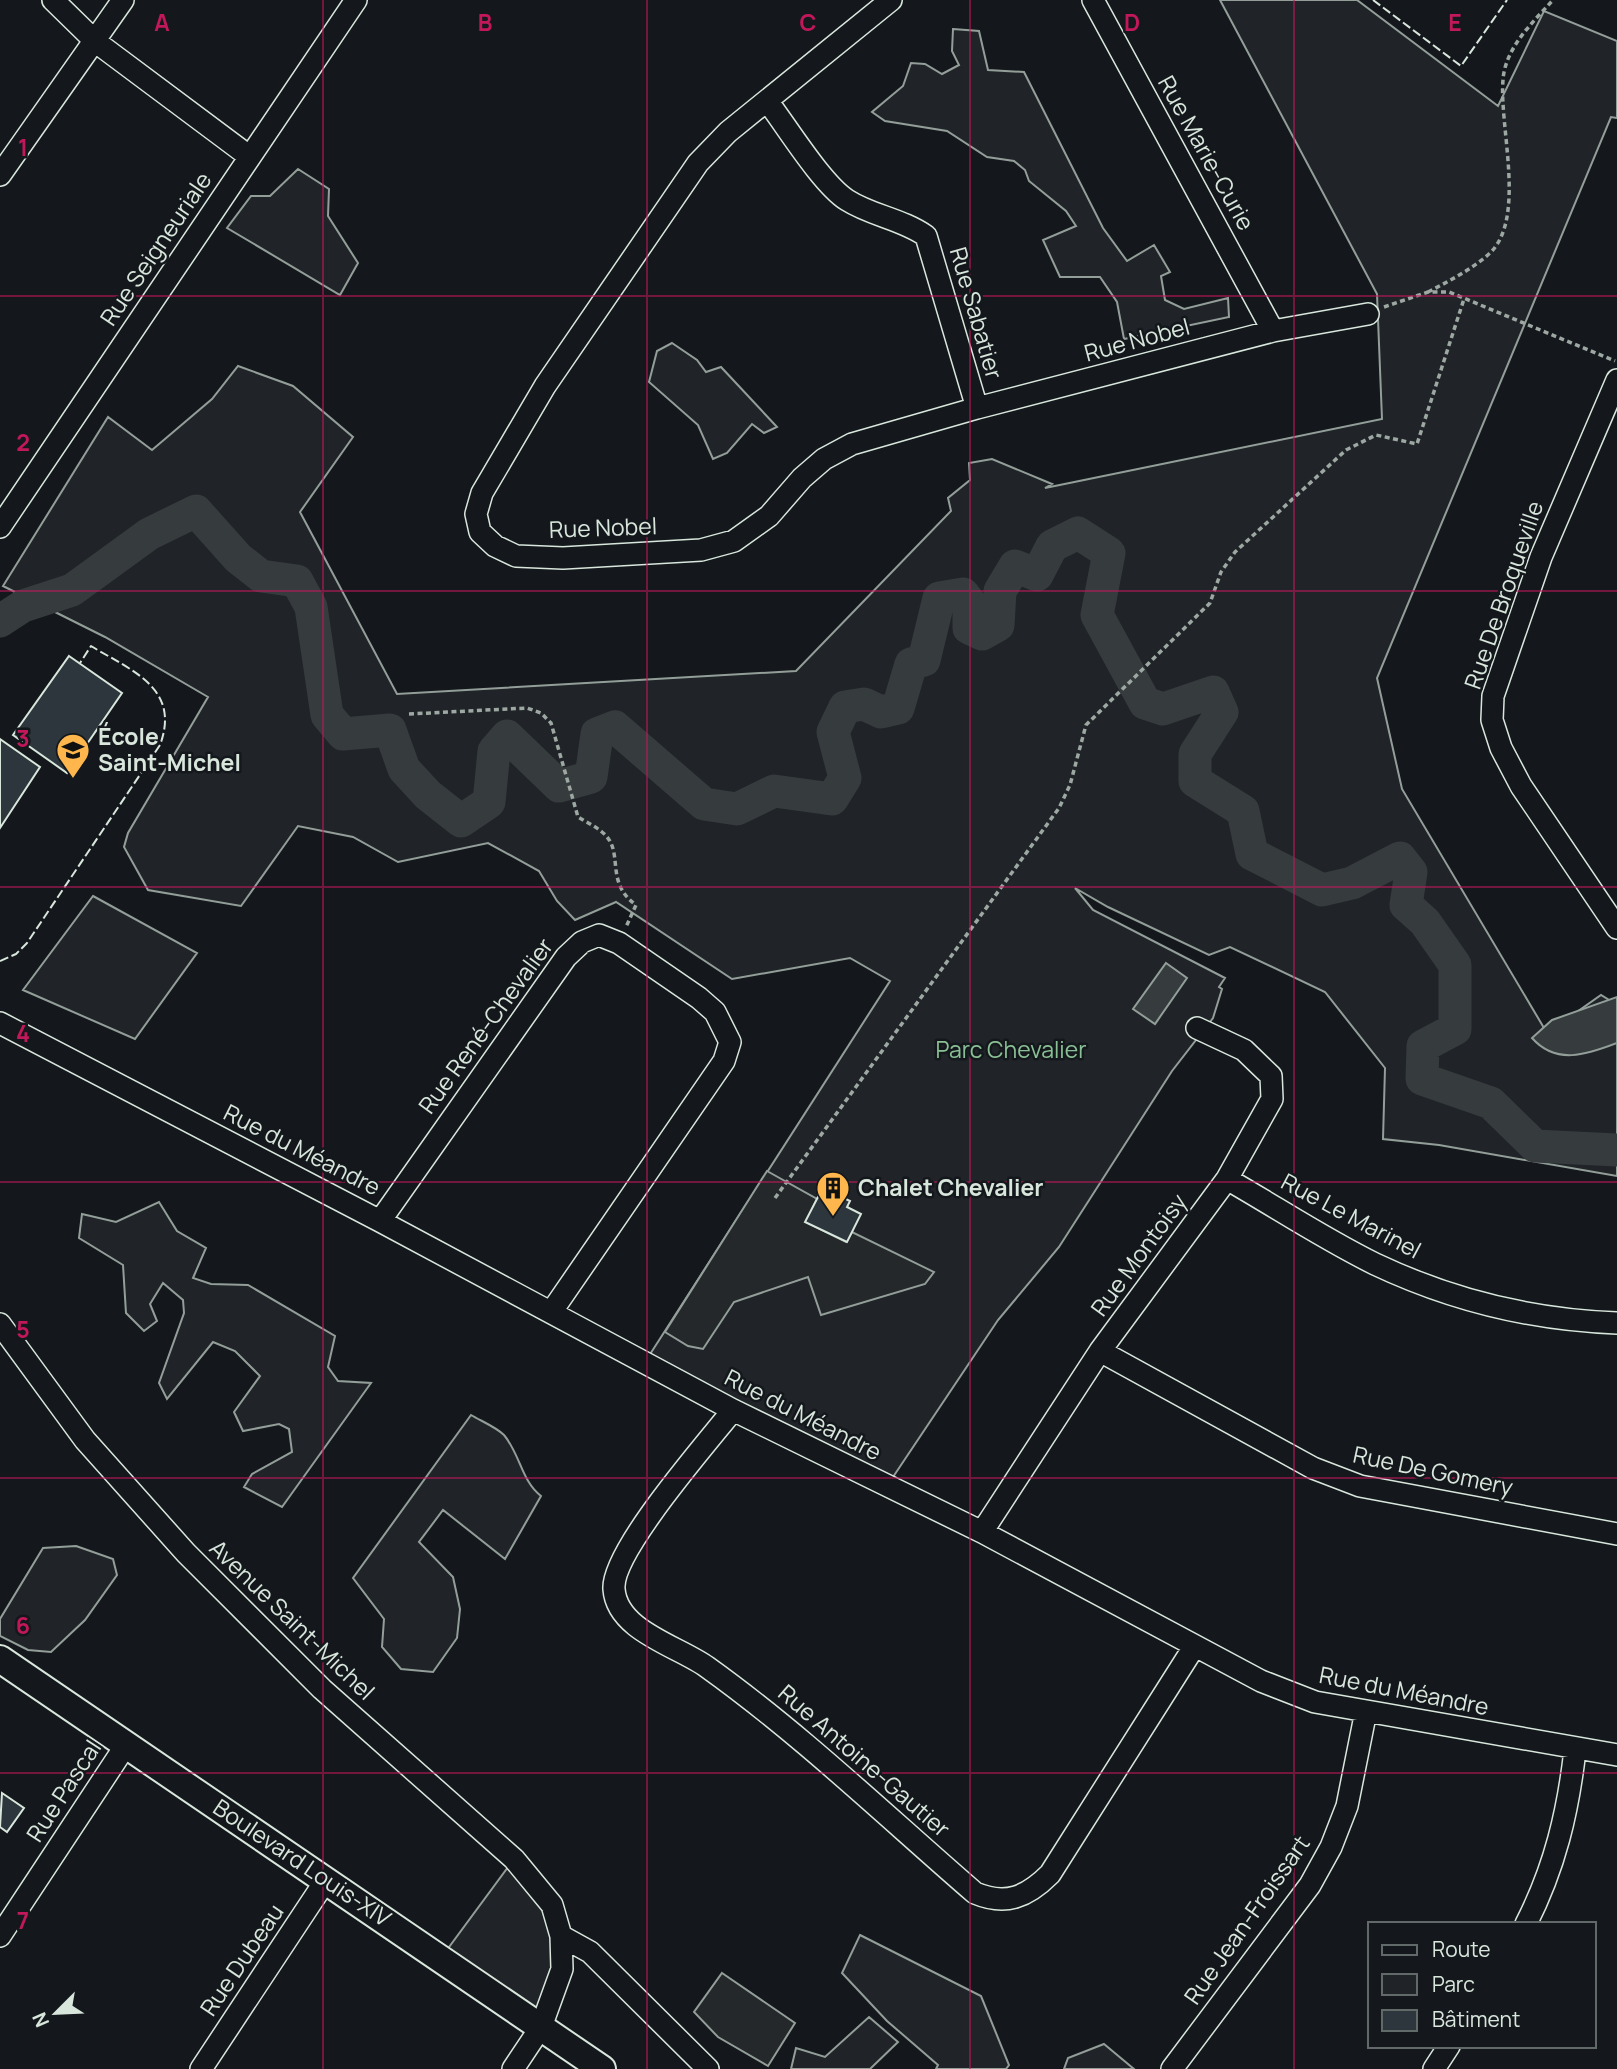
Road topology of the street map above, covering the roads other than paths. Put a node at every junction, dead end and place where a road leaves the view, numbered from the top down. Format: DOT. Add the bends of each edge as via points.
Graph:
graph roads {
  1 [pos="53,0"];
  2 [pos="123,0"];
  3 [pos="356,0"];
  4 [pos="891,0"];
  5 [pos="1093,0"];
  6 [pos="96,42"];
  7 [pos="768,102"];
  8 [pos="250,157"];
  9 [pos="0,176"];
  10 [pos="1368,314"];
  11 [pos="1273,331"];
  12 [pos="1617,380"];
  13 [pos="976,408"];
  14 [pos="0,527"];
  15 [pos="1617,928"];
  16 [pos="0,1023"];
  17 [pos="1197,1028"];
  18 [pos="1227,1180"];
  19 [pos="380,1221"];
  20 [pos="552,1311"];
  21 [pos="1617,1323"];
  22 [pos="0,1324"];
  23 [pos="1100,1351"];
  24 [pos="733,1410"];
  25 [pos="982,1532"];
  26 [pos="1617,1534"];
  27 [pos="1194,1647"];
  28 [pos="0,1660"];
  29 [pos="1366,1711"];
  30 [pos="126,1745"];
  31 [pos="1575,1750"];
  32 [pos="1617,1755"];
  33 [pos="327,1880"];
  34 [pos="1527,1922"];
  35 [pos="0,1936"];
  36 [pos="561,1936"];
  37 [pos="541,2027"];
  38 [pos="1448,2048"];
  39 [pos="201,2069"];
  40 [pos="513,2069"];
  41 [pos="602,2069"];
  42 [pos="708,2069"];
  43 [pos="1172,2069"];
  44 [pos="1434,2069"];
  1 -- 6 [label="street"];
  2 -- 6 [label="street"];
  3 -- 8 [label="street, Rue Seigneuriale"];
  4 -- 7 [label="street, Rue Nobel"];
  5 -- 11 [label="street, Rue Marie-Curie"];
  6 -- 8 [label="street"];
  6 -- 9 [label="street"];
  7 -- 13 [label="street, Rue Sabatier" via="844,198 911,225 926,236"];
  7 -- 13 [label="street, Rue Nobel" via="728,132 698,163 545,386 482,493 476,514 480,531 495,546 516,556 563,558 701,550 734,541 769,516 824,459 852,444"];
  8 -- 14 [label="street, Rue Seigneuriale"];
  10 -- 11 [label="street, Rue Nobel"];
  11 -- 13 [label="street, Rue Nobel"];
  12 -- 15 [label="street, Rue De Broqueville" via="1541,557 1493,696 1492,720 1521,786"];
  16 -- 19 [label="street, Rue du Méandre"];
  17 -- 18 [label="street, Rue Montoisy" via="1244,1050 1271,1076 1272,1099"];
  18 -- 21 [label="street, Rue Le Marinel" via="1375,1264 1468,1301 1575,1321"];
  18 -- 23 [label="street, Rue Montoisy"];
  19 -- 20 [label="street, Rue du Méandre"];
  19 -- 20 [label="street, Rue René-Chevalier" via="566,957 598,935 619,943 715,1012 730,1042 724,1061"];
  20 -- 24 [label="street, Rue du Méandre"];
  22 -- 36 [label="street, Avenue Saint-Michel" via="85,1440 186,1553 323,1689 514,1858 552,1905"];
  23 -- 25 [label="street, Rue Montoisy"];
  23 -- 26 [label="street, Rue De Gomery" via="1313,1468 1360,1486"];
  24 -- 25 [label="street, Rue du Méandre"];
  24 -- 27 [label="street, Rue Antoine-Gautier" via="632,1540 615,1579 617,1604 635,1625 753,1699 975,1893 993,1900 1014,1899 1034,1890 1050,1874"];
  25 -- 27 [label="street, Rue du Méandre"];
  27 -- 29 [label="street, Rue du Méandre" via="1315,1702"];
  28 -- 30 [label="main road, Boulevard Louis-XIV"];
  29 -- 31 [label="street, Rue du Méandre"];
  29 -- 43 [label="street, Rue Jean-Froissart" via="1347,1805 1331,1847 1310,1885"];
  30 -- 33 [label="main road, Boulevard Louis-XIV"];
  30 -- 35 [label="street, Rue Pascal"];
  31 -- 32 [label="street, Rue du Méandre"];
  31 -- 34 [label="street" via="1559,1849"];
  33 -- 37 [label="main road, Boulevard Louis-XIV"];
  33 -- 39 [label="street, Rue Dubeau"];
  36 -- 37 [label="street, Avenue Saint-Michel" via="562,1969"];
  36 -- 42 [label="street" via="590,1952"];
  37 -- 40 [label="street, Avenue Saint-Michel"];
  37 -- 41 [label="main road, Boulevard Louis-XIV"];
  38 -- 44 [label="street"];
}
